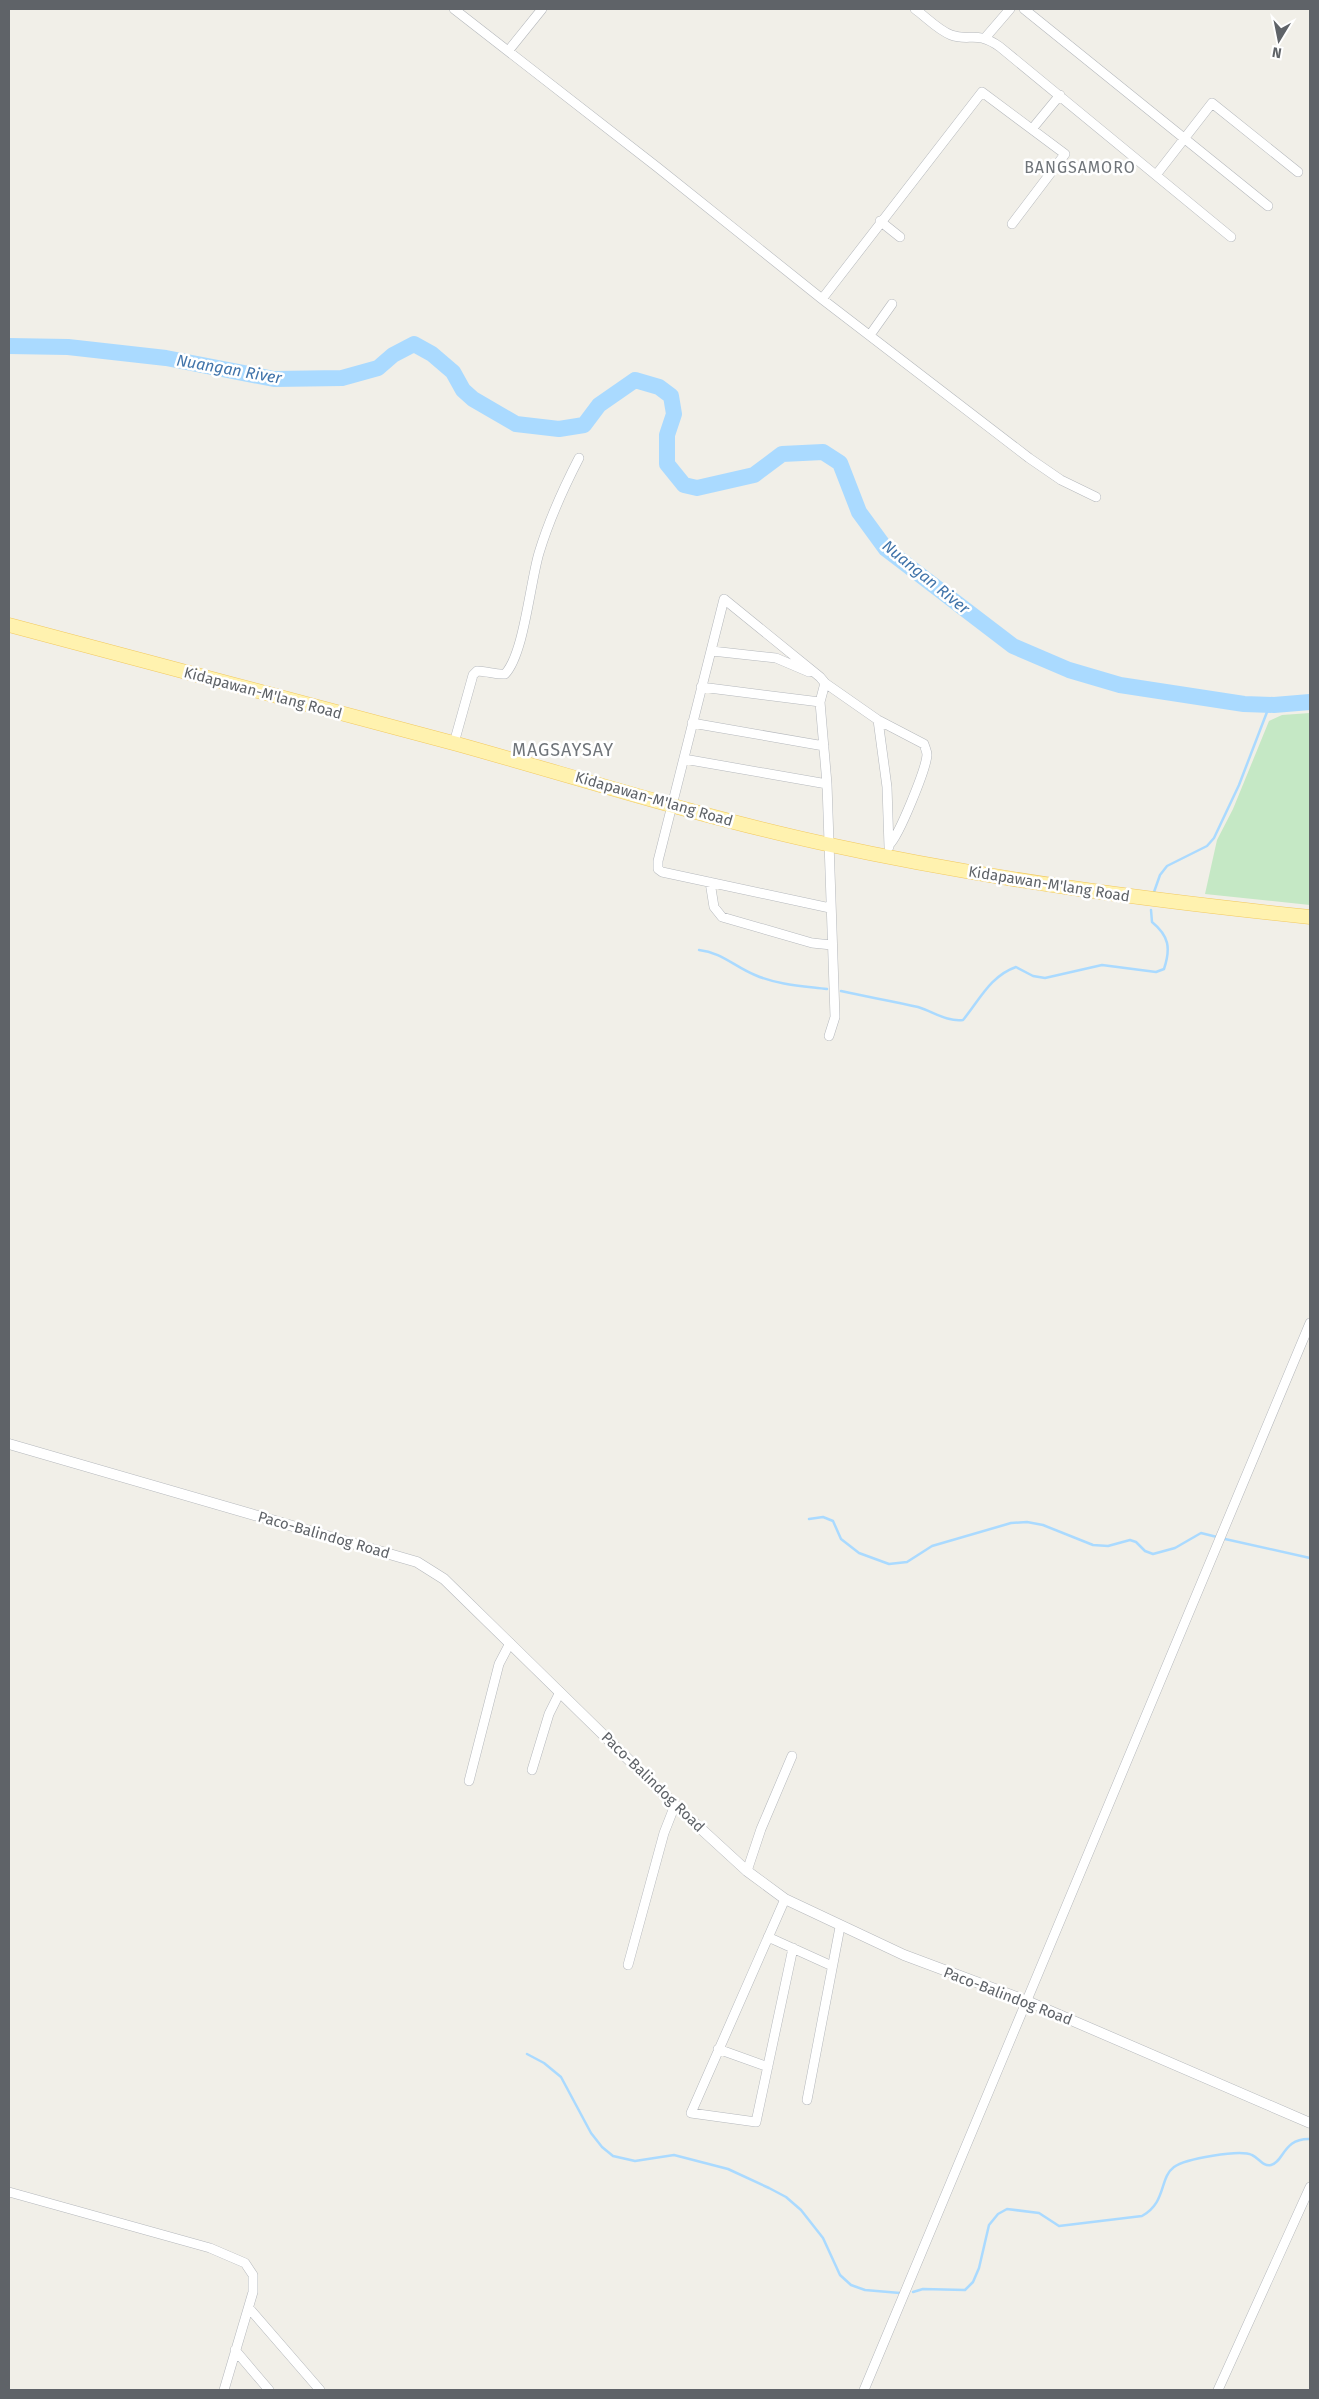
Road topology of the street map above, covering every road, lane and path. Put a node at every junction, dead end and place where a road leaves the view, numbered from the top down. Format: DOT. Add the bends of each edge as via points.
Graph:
graph roads {
  1 [pos="454,9"];
  2 [pos="542,9"];
  3 [pos="915,9"];
  4 [pos="1010,9"];
  5 [pos="1024,9"];
  6 [pos="985,38"];
  7 [pos="509,50"];
  8 [pos="1060,94"];
  9 [pos="1032,129"];
  10 [pos="1185,138"];
  11 [pos="1298,172"];
  12 [pos="1156,175"];
  13 [pos="1268,206"];
  14 [pos="880,221"];
  15 [pos="1012,224"];
  16 [pos="900,237"];
  17 [pos="1231,237"];
  18 [pos="822,299"];
  19 [pos="892,304"];
  20 [pos="870,335"];
  21 [pos="579,458"];
  22 [pos="1096,497"];
  23 [pos="9,625"];
  24 [pos="712,650"];
  25 [pos="822,680"];
  26 [pos="701,686"];
  27 [pos="820,702"];
  28 [pos="878,720"];
  29 [pos="692,723"];
  30 [pos="454,743"];
  31 [pos="824,746"];
  32 [pos="684,759"];
  33 [pos="827,784"];
  34 [pos="673,804"];
  35 [pos="829,845"];
  36 [pos="889,851"];
  37 [pos="710,882"];
  38 [pos="830,908"];
  39 [pos="1310,917"];
  40 [pos="832,945"];
  41 [pos="828,1036"];
  42 [pos="1310,1323"];
  43 [pos="9,1444"];
  44 [pos="510,1643"];
  45 [pos="560,1692"];
  46 [pos="792,1756"];
  47 [pos="532,1770"];
  48 [pos="469,1781"];
  49 [pos="676,1805"];
  50 [pos="748,1871"];
  51 [pos="784,1899"];
  52 [pos="840,1927"];
  53 [pos="768,1937"];
  54 [pos="793,1948"];
  55 [pos="628,1965"];
  56 [pos="832,1966"];
  57 [pos="1027,2001"];
  58 [pos="718,2049"];
  59 [pos="768,2067"];
  60 [pos="807,2100"];
  61 [pos="1310,2124"];
  62 [pos="1310,2187"];
  63 [pos="9,2192"];
  64 [pos="248,2308"];
  65 [pos="235,2350"];
  66 [pos="224,2390"];
  67 [pos="269,2390"];
  68 [pos="320,2390"];
  69 [pos="864,2390"];
  70 [pos="1218,2390"];
  1 -- 7 [label="street"];
  2 -- 7 [label="street"];
  3 -- 6 [label="street" via="947,33"];
  4 -- 6 [label="street"];
  5 -- 10 [label="street"];
  6 -- 8 [label="street"];
  7 -- 18 [label="street"];
  8 -- 9 [label="street"];
  8 -- 12 [label="street"];
  9 -- 14 [label="street" via="982,92"];
  9 -- 15 [label="street" via="1065,154"];
  10 -- 11 [label="street" via="1212,103"];
  10 -- 12 [label="street"];
  10 -- 13 [label="street"];
  12 -- 17 [label="street"];
  14 -- 16 [label="street"];
  14 -- 18 [label="street"];
  18 -- 20 [label="street"];
  19 -- 20 [label="street"];
  20 -- 22 [label="street" via="1029,458 1061,480"];
  21 -- 30 [label="street" via="557,499 539,554 516,657 505,674 477,671 473,675"];
  23 -- 30 [label="main road, Kidapawan-M'lang Road"];
  24 -- 25 [label="street" via="776,658"];
  24 -- 25 [label="street" via="724,600"];
  24 -- 26 [label="street"];
  25 -- 27 [label="street"];
  25 -- 28 [label="street"];
  26 -- 27 [label="street"];
  26 -- 29 [label="street"];
  27 -- 31 [label="street"];
  28 -- 36 [label="street" via="887,787"];
  28 -- 36 [label="street" via="924,744 927,753"];
  29 -- 31 [label="street"];
  29 -- 32 [label="street"];
  30 -- 34 [label="main road, Kidapawan-M'lang Road"];
  31 -- 33 [label="street"];
  32 -- 33 [label="street"];
  32 -- 34 [label="street"];
  33 -- 35 [label="street"];
  34 -- 35 [label="main road, Kidapawan-M'lang Road"];
  34 -- 37 [label="street" via="658,869"];
  35 -- 36 [label="main road, Kidapawan-M'lang Road"];
  35 -- 38 [label="street"];
  36 -- 39 [label="main road, Kidapawan-M'lang Road" via="1040,884 1161,902"];
  37 -- 38 [label="street"];
  37 -- 40 [label="street" via="714,907 722,917 812,943"];
  38 -- 40 [label="street"];
  40 -- 41 [label="street" via="835,1017"];
  42 -- 57 [label="street"];
  43 -- 44 [label="street, Paco-Balindog Road" via="417,1562 444,1579"];
  44 -- 45 [label="street, Paco-Balindog Road"];
  44 -- 48 [label="street" via="499,1664"];
  45 -- 47 [label="street" via="549,1714"];
  45 -- 49 [label="street, Paco-Balindog Road"];
  46 -- 50 [label="street" via="761,1829"];
  49 -- 50 [label="street, Paco-Balindog Road"];
  49 -- 55 [label="street" via="664,1834"];
  50 -- 51 [label="street, Paco-Balindog Road"];
  51 -- 52 [label="street, Paco-Balindog Road"];
  51 -- 53 [label="street"];
  52 -- 56 [label="street"];
  52 -- 57 [label="street, Paco-Balindog Road"];
  53 -- 54 [label="street"];
  53 -- 58 [label="street"];
  54 -- 56 [label="street"];
  54 -- 59 [label="street"];
  56 -- 60 [label="street"];
  57 -- 61 [label="street, Paco-Balindog Road"];
  57 -- 69 [label="street"];
  58 -- 59 [label="street"];
  58 -- 59 [label="street" via="691,2114 756,2122"];
  62 -- 70 [label="street"];
  63 -- 64 [label="street" via="227,2253 245,2263 253,2275 253,2292"];
  64 -- 65 [label="street"];
  64 -- 68 [label="street"];
  65 -- 66 [label="street"];
  65 -- 67 [label="street"];
}
